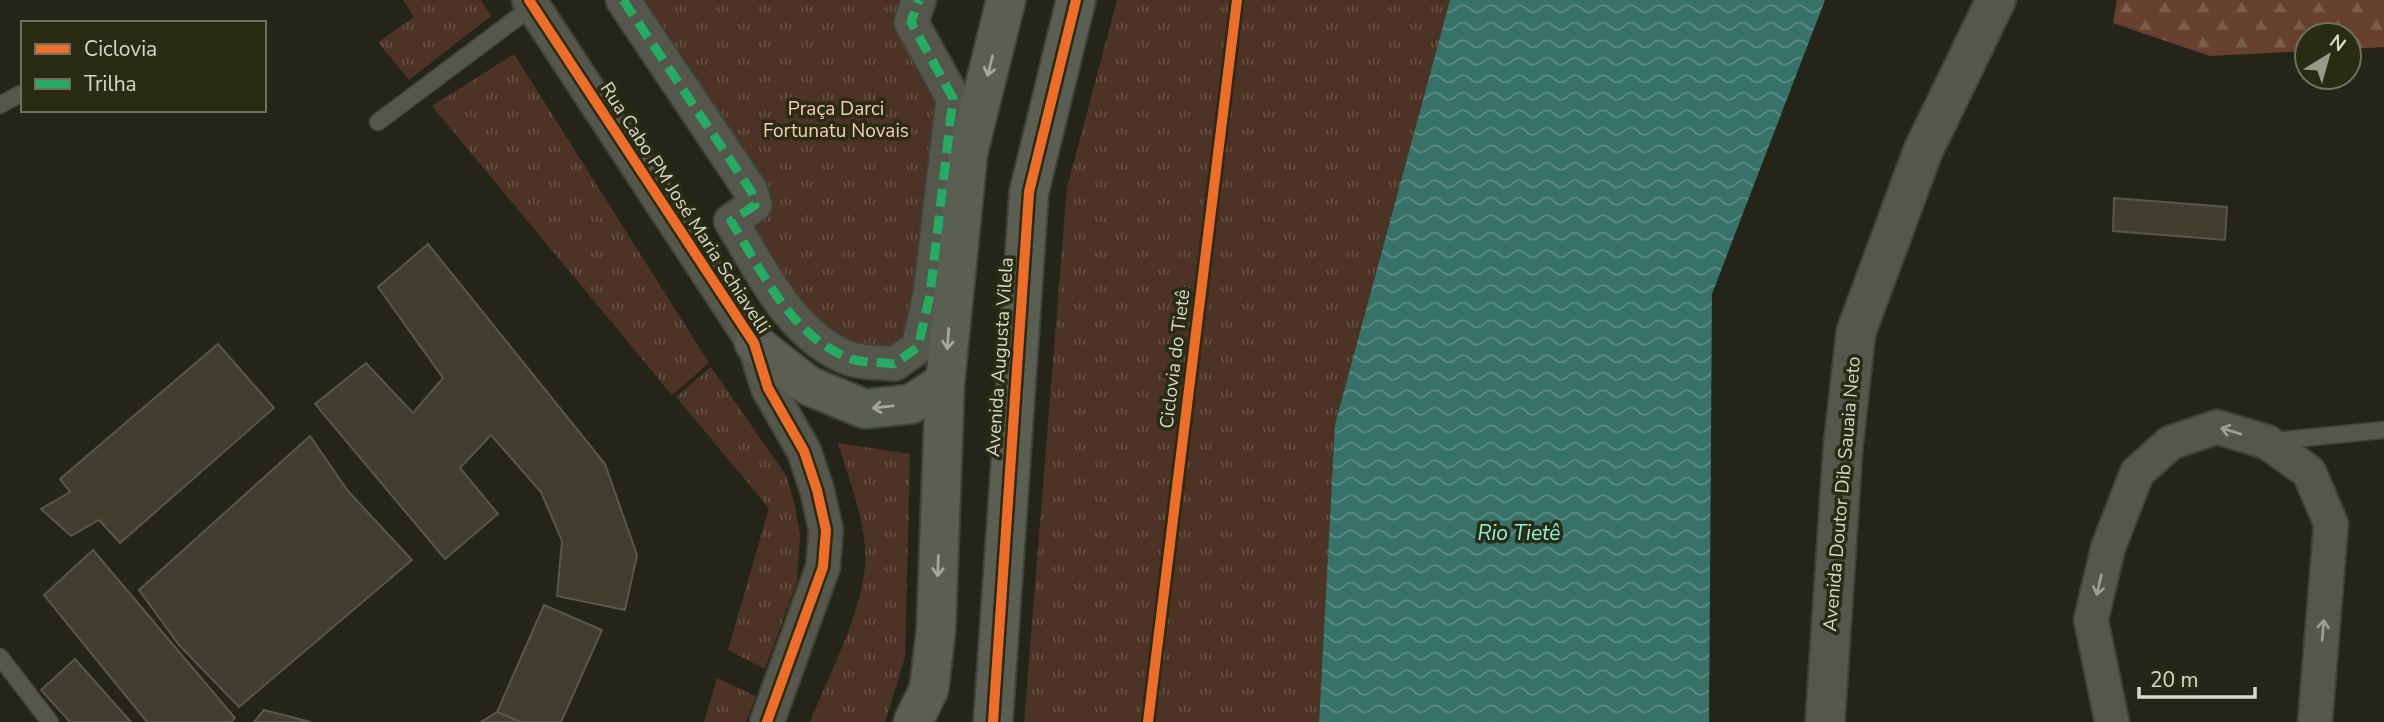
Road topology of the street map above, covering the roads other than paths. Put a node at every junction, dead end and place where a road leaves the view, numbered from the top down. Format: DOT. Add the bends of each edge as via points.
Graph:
graph roads {
  1 [pos="623,0"];
  2 [pos="919,0"];
  3 [pos="1006,0"];
  4 [pos="1076,0"];
  5 [pos="1996,0"];
  6 [pos="531,3"];
  7 [pos="20,94"];
  8 [pos="0,106"];
  9 [pos="378,121"];
  10 [pos="754,343"];
  11 [pos="945,382"];
  12 [pos="2384,430"];
  13 [pos="2267,442"];
  14 [pos="0,657"];
  15 [pos="923,711"];
  16 [pos="50,722"];
  17 [pos="767,722"];
  18 [pos="993,722"];
  19 [pos="1825,722"];
  20 [pos="2112,722"];
  21 [pos="2315,722"];
  1 -- 2 [label="street" via="751,191 755,205 731,221 782,304 817,339 851,359 894,364 918,347 930,295 953,98 911,22"];
  3 -- 11 [label="main road, one-way" via="968,153"];
  4 -- 18 [label="main road, Avenida Augusta Vilela" via="1029,192"];
  5 -- 19 [label="main road, Avenida Doutor Dib Sauaia Neto" via="1923,151 1856,332 1843,447"];
  6 -- 9 [label="lane"];
  6 -- 10 [label="street, Rua Cabo PM José Maria Schiavelli"];
  7 -- 8 [label="lane"];
  11 -- 10 [label="main road, one-way" via="911,404 865,409 808,387"];
  10 -- 17 [label="street, Rua Cabo PM José Maria Schiavelli" via="768,388 804,451 826,530 823,567"];
  11 -- 15 [label="main road, one-way" via="936,630"];
  12 -- 13 [label="lane"];
  13 -- 20 [label="street, one-way" via="2217,426 2170,443 2137,473 2108,548 2091,620"];
  21 -- 13 [label="street, one-way" via="2331,524 2309,472"];
  14 -- 16 [label="lane"];
}
